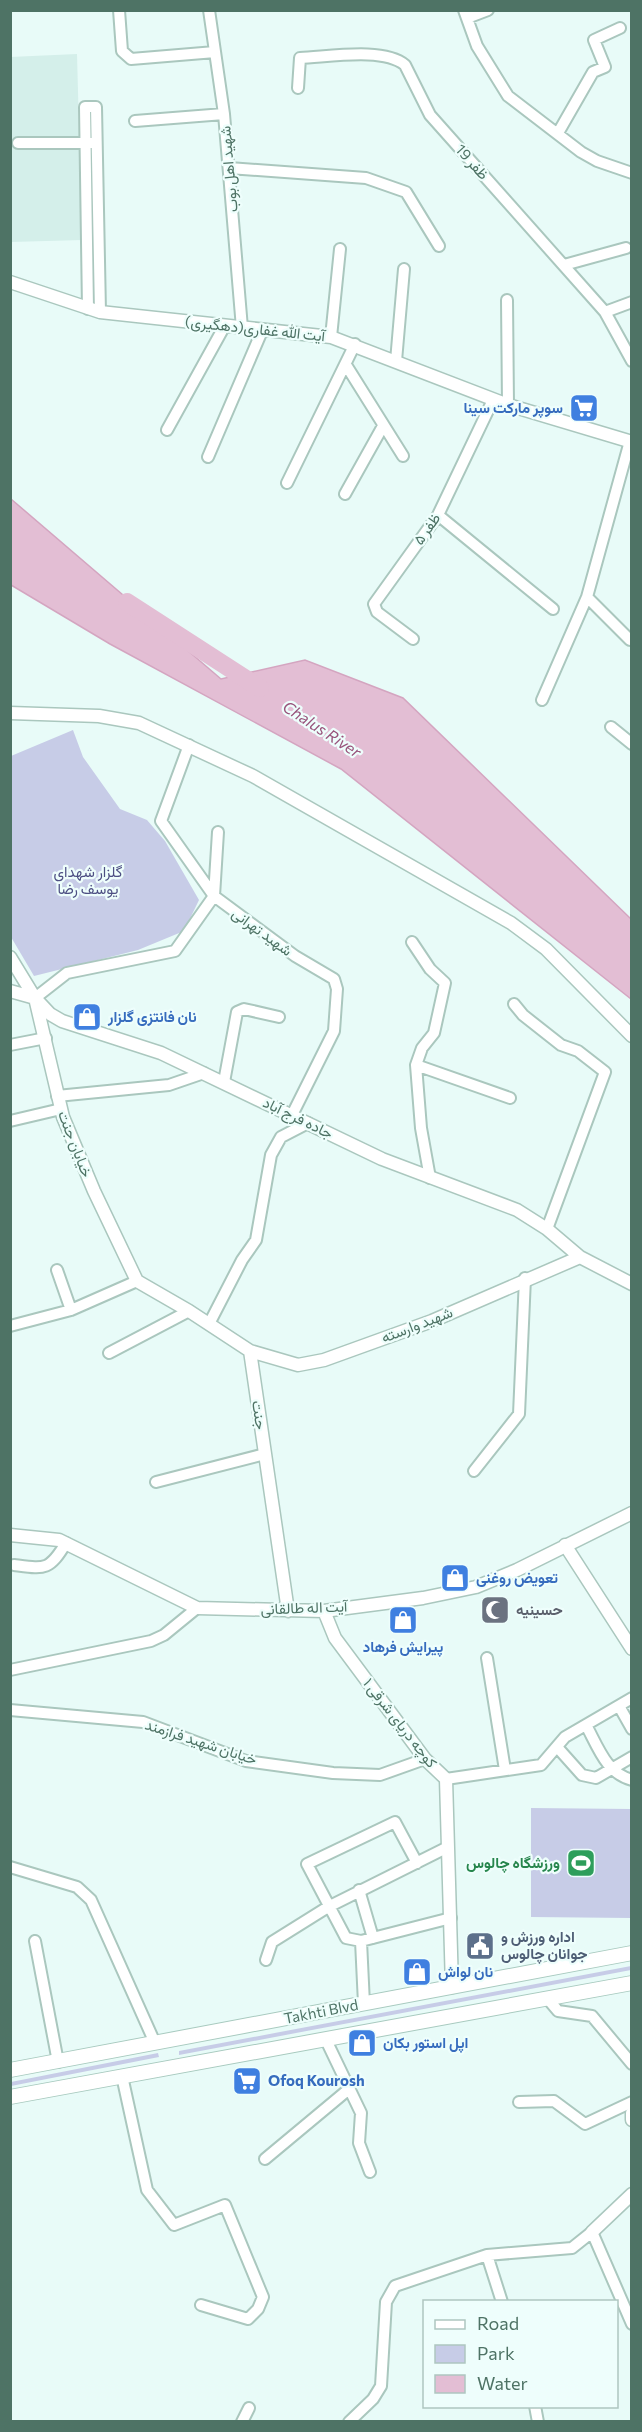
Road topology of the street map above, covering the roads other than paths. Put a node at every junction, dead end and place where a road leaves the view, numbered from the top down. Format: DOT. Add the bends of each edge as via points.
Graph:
graph roads {
  1 [pos="119,10"];
  2 [pos="210,10"];
  3 [pos="488,10"];
  4 [pos="465,14"];
  5 [pos="620,28"];
  6 [pos="215,52"];
  7 [pos="298,88"];
  8 [pos="224,114"];
  9 [pos="135,121"];
  10 [pos="558,133"];
  11 [pos="18,143"];
  12 [pos="229,168"];
  13 [pos="632,172"];
  14 [pos="439,246"];
  15 [pos="626,248"];
  16 [pos="340,249"];
  17 [pos="564,265"];
  18 [pos="404,269"];
  19 [pos="10,282"];
  20 [pos="507,300"];
  21 [pos="632,302"];
  22 [pos="94,310"];
  23 [pos="605,312"];
  24 [pos="224,327"];
  25 [pos="242,328"];
  26 [pos="262,331"];
  27 [pos="331,337"];
  28 [pos="355,344"];
  29 [pos="396,361"];
  30 [pos="632,361"];
  31 [pos="346,365"];
  32 [pos="493,400"];
  33 [pos="508,405"];
  34 [pos="383,426"];
  35 [pos="167,430"];
  36 [pos="631,442"];
  37 [pos="403,456"];
  38 [pos="208,457"];
  39 [pos="287,483"];
  40 [pos="345,494"];
  41 [pos="438,515"];
  42 [pos="587,597"];
  43 [pos="553,609"];
  44 [pos="413,639"];
  45 [pos="630,640"];
  46 [pos="542,700"];
  47 [pos="10,713"];
  48 [pos="28,714"];
  49 [pos="10,720"];
  50 [pos="611,728"];
  51 [pos="632,744"];
  52 [pos="189,745"];
  53 [pos="218,832"];
  54 [pos="214,896"];
  55 [pos="412,942"];
  56 [pos="10,957"];
  57 [pos="10,991"];
  58 [pos="35,998"];
  59 [pos="514,1004"];
  60 [pos="279,1017"];
  61 [pos="632,1036"];
  62 [pos="46,1038"];
  63 [pos="10,1046"];
  64 [pos="416,1065"];
  65 [pos="204,1073"];
  66 [pos="224,1082"];
  67 [pos="57,1096"];
  68 [pos="510,1098"];
  69 [pos="61,1109"];
  70 [pos="292,1115"];
  71 [pos="10,1121"];
  72 [pos="308,1123"];
  73 [pos="430,1178"];
  74 [pos="547,1229"];
  75 [pos="579,1257"];
  76 [pos="57,1270"];
  77 [pos="525,1278"];
  78 [pos="137,1281"];
  79 [pos="632,1284"];
  80 [pos="71,1310"];
  81 [pos="189,1311"];
  82 [pos="208,1324"];
  83 [pos="10,1326"];
  84 [pos="250,1351"];
  85 [pos="109,1353"];
  86 [pos="265,1454"];
  87 [pos="474,1472"];
  88 [pos="156,1482"];
  89 [pos="632,1513"];
  90 [pos="10,1535"];
  91 [pos="66,1543"];
  92 [pos="565,1545"];
  93 [pos="14,1565"];
  94 [pos="197,1608"];
  95 [pos="288,1611"];
  96 [pos="324,1611"];
  97 [pos="632,1649"];
  98 [pos="488,1658"];
  99 [pos="10,1670"];
  100 [pos="632,1698"];
  101 [pos="619,1706"];
  102 [pos="10,1710"];
  103 [pos="586,1725"];
  104 [pos="632,1729"];
  105 [pos="556,1747"];
  106 [pos="632,1757"];
  107 [pos="425,1759"];
  108 [pos="611,1769"];
  109 [pos="505,1770"];
  110 [pos="446,1779"];
  111 [pos="632,1779"];
  112 [pos="448,1848"];
  113 [pos="417,1863"];
  114 [pos="10,1867"];
  115 [pos="359,1890"];
  116 [pos="328,1907"];
  117 [pos="451,1918"];
  118 [pos="374,1938"];
  119 [pos="35,1941"];
  120 [pos="361,1941"];
  121 [pos="632,1953"];
  122 [pos="266,1959"];
  123 [pos="632,1983"];
  124 [pos="452,1987"];
  125 [pos="547,1998"];
  126 [pos="364,2004"];
  127 [pos="326,2040"];
  128 [pos="161,2042"];
  129 [pos="58,2062"];
  130 [pos="632,2064"];
  131 [pos="172,2067"];
  132 [pos="10,2070"];
  133 [pos="122,2076"];
  134 [pos="349,2089"];
  135 [pos="10,2097"];
  136 [pos="632,2102"];
  137 [pos="519,2103"];
  138 [pos="632,2113"];
  139 [pos="632,2120"];
  140 [pos="265,2158"];
  141 [pos="370,2172"];
  142 [pos="632,2194"];
  143 [pos="592,2232"];
  144 [pos="487,2255"];
  145 [pos="502,2300"];
  146 [pos="627,2303"];
  147 [pos="201,2305"];
  148 [pos="632,2324"];
  149 [pos="249,2408"];
  150 [pos="242,2421"];
  151 [pos="349,2421"];
  1 -- 6 [label="street" via="122,51 131,59"];
  2 -- 6 [label="street, شهید اهل بوب"];
  3 -- 4 [label="street"];
  4 -- 10 [label="street" via="477,46 508,96"];
  5 -- 10 [label="street" via="594,39 605,68 593,72"];
  6 -- 8 [label="street, شهید اهل بوب"];
  7 -- 17 [label="street, ظفر 19" via="300,58 385,55 399,60 430,115"];
  8 -- 9 [label="street"];
  8 -- 12 [label="street, شهید اهل بوب"];
  10 -- 13 [label="street" via="597,161"];
  11 -- 22 [label="street" via="92,143"];
  12 -- 14 [label="street" via="366,178 406,192"];
  12 -- 25 [label="street, شهید اهل بوب"];
  15 -- 17 [label="street"];
  16 -- 27 [label="street"];
  17 -- 23 [label="street, ظفر 19"];
  18 -- 29 [label="street"];
  19 -- 22 [label="street, آیت الله غفاری(دهگیری)"];
  20 -- 33 [label="street"];
  21 -- 23 [label="street"];
  22 -- 24 [label="street, آیت الله غفاری(دهگیری)"];
  23 -- 30 [label="street, ظفر 19"];
  24 -- 25 [label="street, آیت الله غفاری(دهگیری)"];
  24 -- 35 [label="street"];
  25 -- 26 [label="street, آیت الله غفاری(دهگیری)"];
  26 -- 27 [label="street, آیت الله غفاری(دهگیری)"];
  26 -- 38 [label="street"];
  27 -- 28 [label="street, آیت الله غفاری(دهگیری)"];
  28 -- 29 [label="street, آیت الله غفاری(دهگیری)"];
  28 -- 31 [label="street"];
  29 -- 32 [label="street, آیت الله غفاری(دهگیری)"];
  31 -- 34 [label="street"];
  31 -- 39 [label="street"];
  32 -- 33 [label="street, آیت الله غفاری(دهگیری)"];
  32 -- 41 [label="street, ظفر ۵"];
  33 -- 36 [label="street, آیت الله غفاری(دهگیری)"];
  34 -- 37 [label="street"];
  34 -- 40 [label="street"];
  36 -- 42 [label="street"];
  41 -- 43 [label="street"];
  41 -- 44 [label="street, ظفر ۵" via="374,604 377,612"];
  42 -- 45 [label="street"];
  42 -- 46 [label="street"];
  47 -- 48 [label="street"];
  48 -- 49 [label="street"];
  48 -- 52 [label="street" via="99,716 139,723"];
  50 -- 51 [label="street"];
  52 -- 54 [label="street, شهید تهرانی" via="161,820"];
  52 -- 61 [label="street" via="253,776 511,923 546,949"];
  53 -- 54 [label="street"];
  54 -- 58 [label="street" via="175,951 67,973"];
  54 -- 70 [label="street, شهید تهرانی" via="334,980 338,988 334,1031"];
  55 -- 64 [label="street" via="445,983 434,1034 422,1048"];
  56 -- 58 [label="street"];
  57 -- 58 [label="street, جاده فرج آباد"];
  58 -- 62 [label="street, خیابان جنت"];
  58 -- 65 [label="street, جاده فرج آباد" via="63,1021 160,1053"];
  59 -- 74 [label="street" via="561,1046 578,1051 605,1072"];
  60 -- 66 [label="street" via="237,1012"];
  62 -- 63 [label="street"];
  62 -- 67 [label="street, خیابان جنت"];
  64 -- 68 [label="street"];
  64 -- 73 [label="street"];
  65 -- 66 [label="street, جاده فرج آباد"];
  65 -- 67 [label="street" via="169,1085"];
  66 -- 70 [label="street, جاده فرج آباد"];
  67 -- 69 [label="street, خیابان جنت"];
  69 -- 71 [label="street"];
  69 -- 78 [label="street, خیابان جنت"];
  70 -- 72 [label="street, جاده فرج آباد"];
  72 -- 73 [label="street, جاده فرج آباد"];
  72 -- 82 [label="street" via="281,1137 271,1155 256,1240"];
  73 -- 74 [label="street, جاده فرج آباد" via="517,1210"];
  74 -- 75 [label="street, جاده فرج آباد"];
  75 -- 77 [label="street, شهید وارسته"];
  75 -- 79 [label="street, جاده فرج آباد"];
  76 -- 80 [label="street"];
  77 -- 84 [label="street, شهید وارسته" via="432,1321 324,1360 298,1365"];
  77 -- 87 [label="street" via="519,1414"];
  78 -- 80 [label="street"];
  78 -- 81 [label="street"];
  80 -- 83 [label="street"];
  81 -- 82 [label="street"];
  81 -- 85 [label="street"];
  82 -- 84 [label="street"];
  84 -- 86 [label="street, جنت"];
  86 -- 88 [label="street"];
  86 -- 95 [label="street, جنت"];
  89 -- 92 [label="street, آیت اله طالقانی"];
  90 -- 91 [label="street, آیت اله طالقانی"];
  91 -- 93 [label="street" via="55,1562 42,1569"];
  91 -- 94 [label="street, آیت اله طالقانی"];
  92 -- 96 [label="street, آیت اله طالقانی" via="476,1587"];
  92 -- 97 [label="street"];
  94 -- 95 [label="street, آیت اله طالقانی"];
  94 -- 99 [label="street" via="151,1641"];
  95 -- 96 [label="street, آیت اله طالقانی"];
  96 -- 107 [label="street, کوچه دریای شرقی ۱" via="335,1638"];
  98 -- 109 [label="street"];
  100 -- 101 [label="street"];
  101 -- 103 [label="street"];
  101 -- 104 [label="street"];
  102 -- 107 [label="street, خیابان شهید فرازمند" via="143,1722 246,1761 333,1773 380,1775"];
  103 -- 105 [label="street"];
  103 -- 108 [label="street"];
  105 -- 108 [label="street" via="582,1775 596,1778"];
  105 -- 109 [label="street" via="541,1764"];
  106 -- 108 [label="street"];
  107 -- 110 [label="street, کوچه دریای شرقی ۱"];
  108 -- 111 [label="street"];
  109 -- 110 [label="street"];
  110 -- 112 [label="street, کوچه دریای شرقی ۱"];
  112 -- 113 [label="street"];
  112 -- 117 [label="street, کوچه دریای شرقی ۱"];
  113 -- 115 [label="street"];
  113 -- 116 [label="street" via="395,1822 307,1864"];
  114 -- 128 [label="street" via="77,1887 91,1900"];
  115 -- 116 [label="street"];
  115 -- 118 [label="street"];
  116 -- 120 [label="street" via="346,1938"];
  116 -- 122 [label="street" via="272,1942"];
  117 -- 118 [label="street"];
  117 -- 124 [label="street, کوچه دریای شرقی ۱"];
  118 -- 120 [label="street"];
  119 -- 129 [label="street"];
  120 -- 126 [label="street"];
  121 -- 124 [label="main road, Takhti Blvd"];
  123 -- 125 [label="main road, Takhti Blvd"];
  124 -- 126 [label="main road, Takhti Blvd"];
  125 -- 127 [label="main road, Takhti Blvd"];
  125 -- 130 [label="street" via="558,2011 592,2016"];
  126 -- 128 [label="main road, Takhti Blvd"];
  127 -- 131 [label="main road, Takhti Blvd"];
  127 -- 134 [label="street"];
  128 -- 129 [label="main road, Takhti Blvd"];
  128 -- 131 [label="main road"];
  129 -- 132 [label="main road, Takhti Blvd"];
  131 -- 133 [label="main road, Takhti Blvd"];
  133 -- 135 [label="main road, Takhti Blvd"];
  133 -- 147 [label="street" via="147,2190 174,2225 225,2205 263,2297 248,2319"];
  134 -- 140 [label="street"];
  134 -- 141 [label="street" via="361,2113 359,2143"];
  136 -- 137 [label="street" via="585,2124 554,2101"];
  138 -- 139 [label="street"];
  142 -- 143 [label="street"];
  143 -- 144 [label="street" via="572,2248"];
  143 -- 146 [label="street"];
  144 -- 145 [label="street"];
  144 -- 151 [label="street" via="395,2286 386,2302 381,2386"];
  146 -- 148 [label="street"];
  149 -- 150 [label="street"];
}
